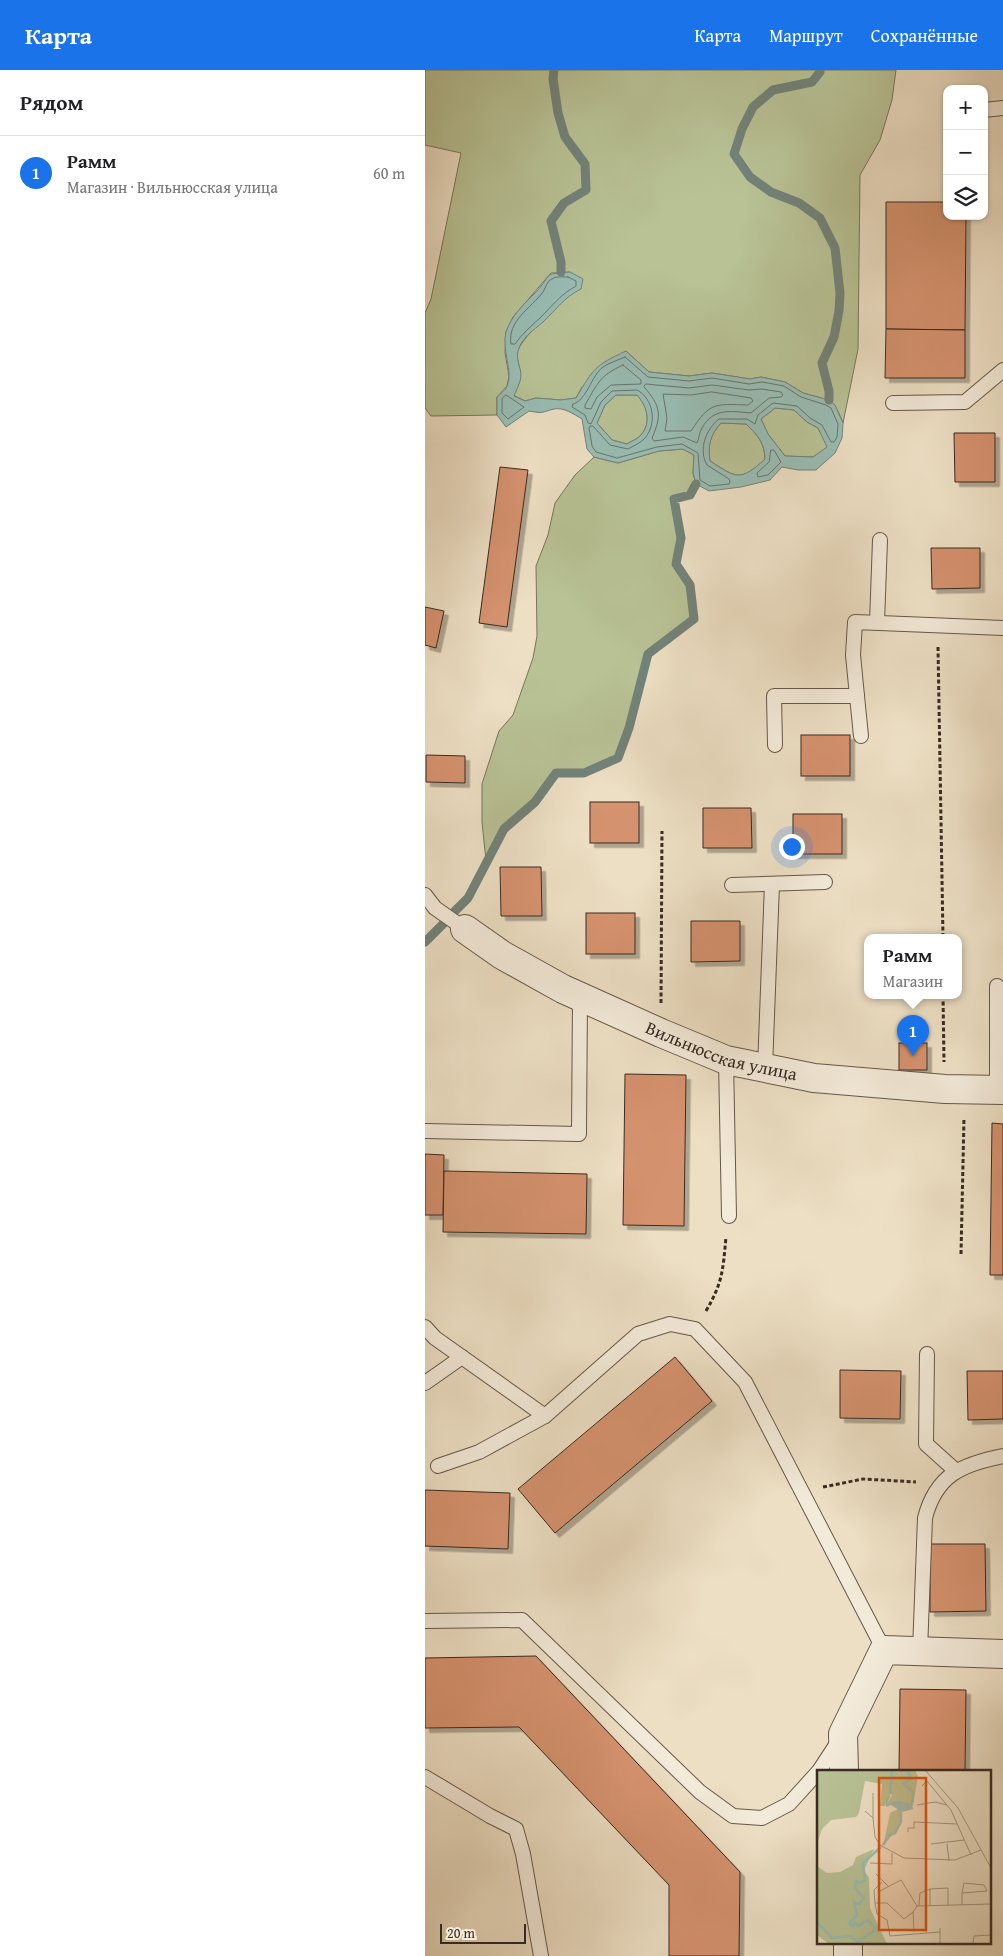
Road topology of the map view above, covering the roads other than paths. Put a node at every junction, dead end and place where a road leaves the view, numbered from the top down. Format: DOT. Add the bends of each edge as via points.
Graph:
graph roads {
  1 [pos="1003,108"];
  2 [pos="988,110"];
  3 [pos="1003,370"];
  4 [pos="893,403"];
  5 [pos="880,540"];
  6 [pos="877,622"];
  7 [pos="1003,628"];
  8 [pos="857,696"];
  9 [pos="861,736"];
  10 [pos="775,745"];
  11 [pos="825,882"];
  12 [pos="772,884"];
  13 [pos="731,885"];
  14 [pos="425,896"];
  15 [pos="465,929"];
  16 [pos="997,986"];
  17 [pos="580,997"];
  18 [pos="726,1060"];
  19 [pos="765,1068"];
  20 [pos="1000,1090"];
  21 [pos="425,1131"];
  22 [pos="729,1216"];
  23 [pos="425,1327"];
  24 [pos="927,1354"];
  25 [pos="462,1358"];
  26 [pos="425,1382"];
  27 [pos="545,1416"];
  28 [pos="1003,1456"];
  29 [pos="438,1466"];
  30 [pos="956,1471"];
  31 [pos="425,1621"];
  32 [pos="884,1650"];
  33 [pos="919,1651"];
  34 [pos="1003,1656"];
  35 [pos="843,1734"];
  36 [pos="819,1770"];
  37 [pos="844,1770"];
  38 [pos="817,1772"];
  39 [pos="425,1777"];
  40 [pos="541,1956"];
  1 -- 2 [label="lane"];
  3 -- 4 [label="lane" via="965,402"];
  5 -- 6 [label="lane"];
  6 -- 7 [label="lane"];
  6 -- 8 [label="lane" via="855,622 853,655"];
  8 -- 9 [label="lane"];
  8 -- 10 [label="lane" via="774,696"];
  11 -- 12 [label="lane"];
  12 -- 13 [label="lane"];
  12 -- 19 [label="lane"];
  14 -- 15 [label="lane" via="435,908"];
  15 -- 17 [label="street, Вильнюсская улица" via="503,955"];
  16 -- 20 [label="lane"];
  17 -- 18 [label="street, Вильнюсская улица"];
  17 -- 21 [label="lane" via="579,1134"];
  18 -- 19 [label="street, Вильнюсская улица"];
  18 -- 22 [label="lane"];
  19 -- 20 [label="street, Вильнюсская улица" via="814,1078"];
  23 -- 25 [label="lane"];
  24 -- 30 [label="lane" via="926,1444"];
  25 -- 26 [label="lane"];
  25 -- 27 [label="lane"];
  27 -- 29 [label="lane" via="479,1452"];
  27 -- 32 [label="lane" via="638,1334 670,1324 695,1329 745,1382"];
  28 -- 30 [label="lane" via="978,1461"];
  30 -- 33 [label="lane" via="930,1500 925,1518"];
  31 -- 38 [label="lane" via="522,1620 700,1792 733,1816 762,1818 789,1804"];
  32 -- 33 [label="street"];
  32 -- 35 [label="street"];
  33 -- 34 [label="street"];
  35 -- 36 [label="lane"];
  35 -- 37 [label="street"];
  39 -- 40 [label="lane" via="516,1829"];
}
